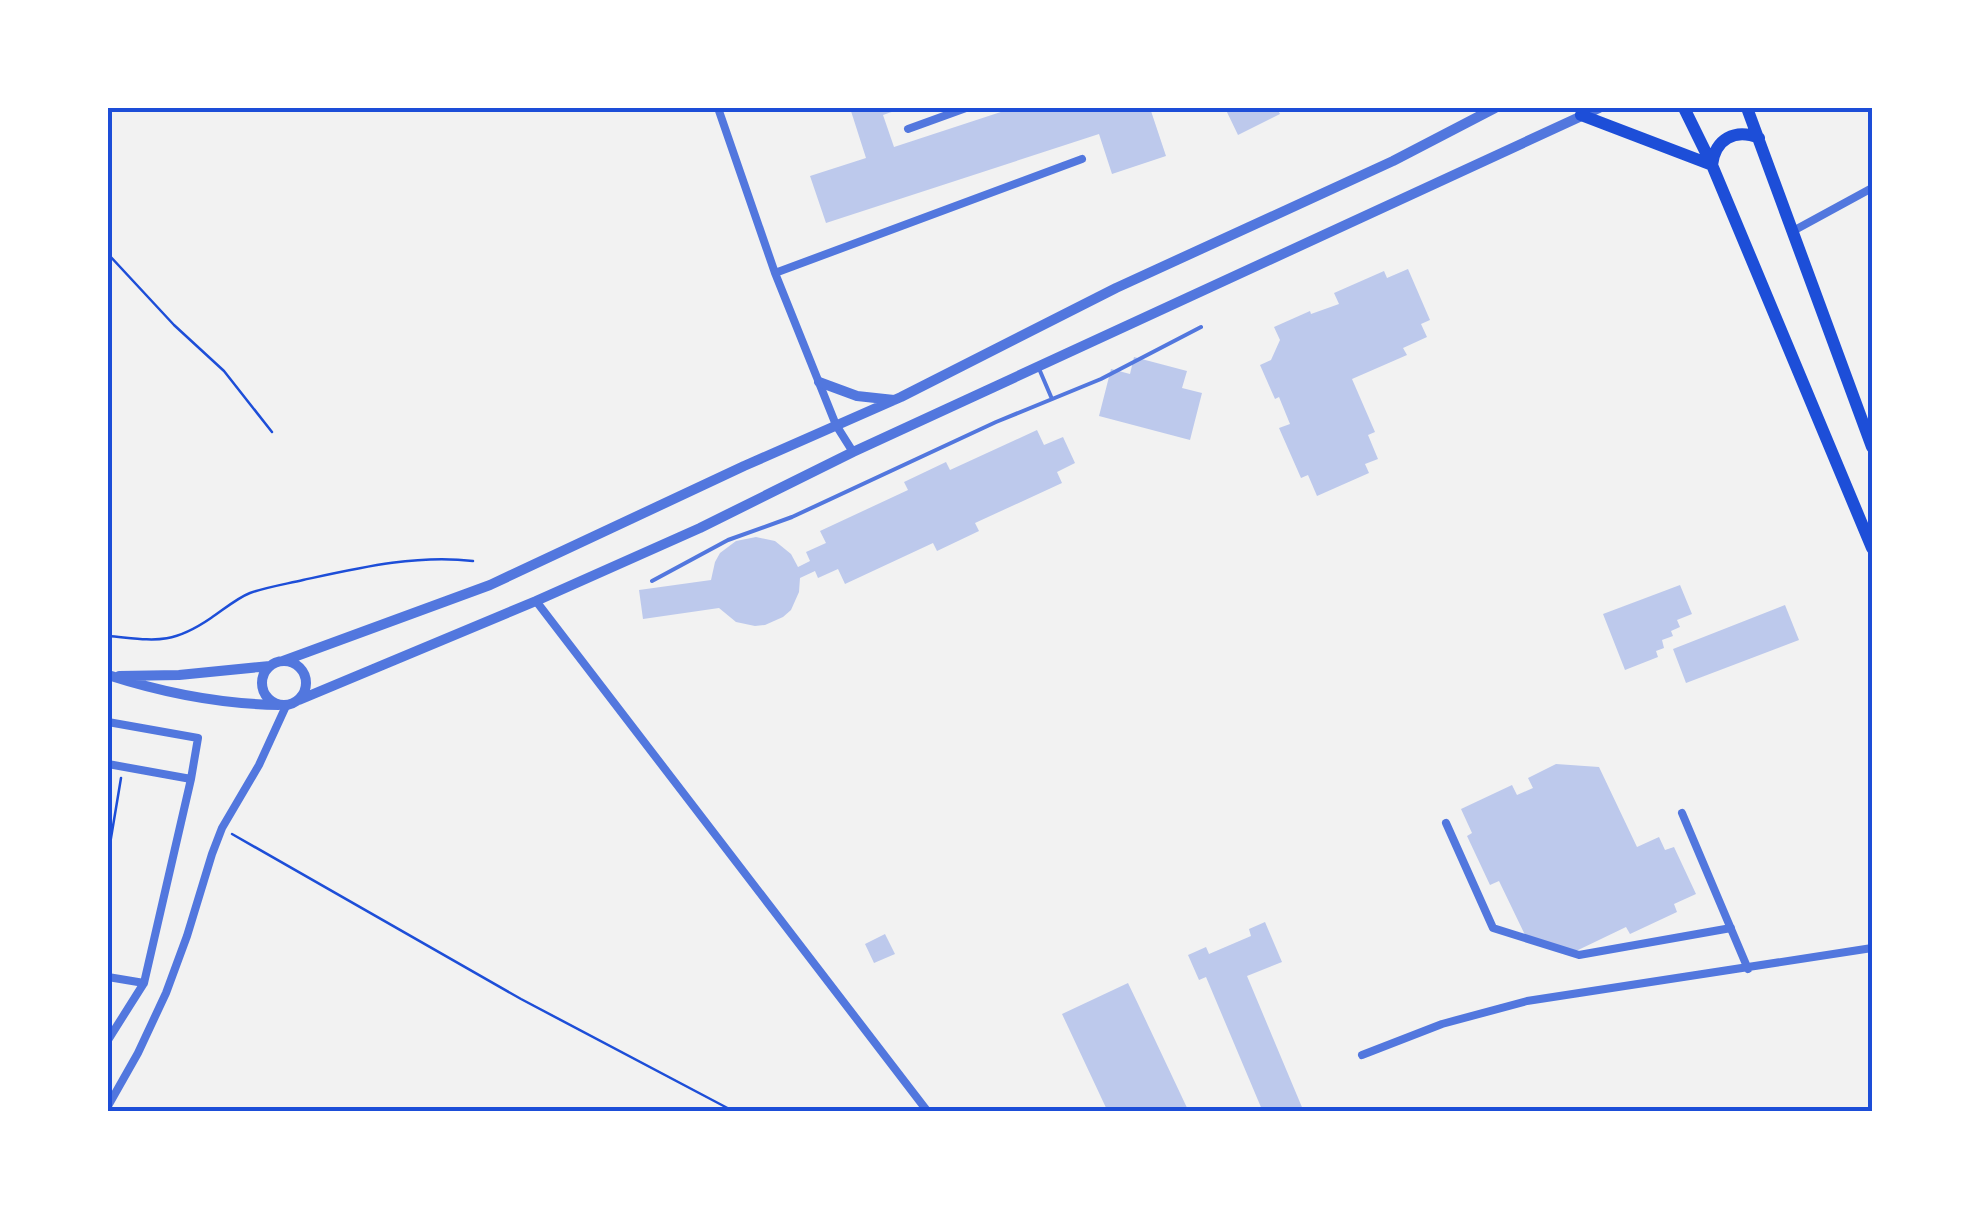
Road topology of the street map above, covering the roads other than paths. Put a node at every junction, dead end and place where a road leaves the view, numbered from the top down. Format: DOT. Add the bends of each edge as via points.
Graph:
graph roads {
  1 [pos="718,108"];
  2 [pos="966,108"];
  3 [pos="1496,108"];
  4 [pos="1599,108"];
  5 [pos="1684,108"];
  6 [pos="1747,108"];
  7 [pos="1578,111"];
  8 [pos="908,129"];
  9 [pos="1760,138"];
  10 [pos="1082,158"];
  11 [pos="1712,165"];
  12 [pos="1872,188"];
  13 [pos="1793,231"];
  14 [pos="775,273"];
  15 [pos="1200,327"];
  16 [pos="1038,366"];
  17 [pos="820,382"];
  18 [pos="1052,398"];
  19 [pos="894,400"];
  20 [pos="836,425"];
  21 [pos="1872,447"];
  22 [pos="853,452"];
  23 [pos="1872,548"];
  24 [pos="652,581"];
  25 [pos="536,601"];
  26 [pos="282,661"];
  27 [pos="270,666"];
  28 [pos="108,676"];
  29 [pos="299,700"];
  30 [pos="282,705"];
  31 [pos="108,722"];
  32 [pos="108,764"];
  33 [pos="191,779"];
  34 [pos="1682,813"];
  35 [pos="1446,823"];
  36 [pos="1731,928"];
  37 [pos="1872,948"];
  38 [pos="1748,969"];
  39 [pos="108,977"];
  40 [pos="144,983"];
  41 [pos="108,1040"];
  42 [pos="1362,1055"];
  43 [pos="108,1106"];
  44 [pos="928,1112"];
  1 -- 14 [label="street"];
  2 -- 8 [label="street"];
  3 -- 19 [label="street"];
  4 -- 7 [label="street"];
  5 -- 11 [label="main road"];
  6 -- 9 [label="main road"];
  7 -- 11 [label="main road"];
  7 -- 16 [label="street"];
  9 -- 11 [label="main road" via="1727,137"];
  9 -- 13 [label="main road"];
  10 -- 14 [label="street"];
  11 -- 23 [label="main road"];
  12 -- 13 [label="street"];
  13 -- 21 [label="main road"];
  14 -- 17 [label="street"];
  15 -- 18 [label="lane"];
  16 -- 18 [label="lane"];
  16 -- 22 [label="street"];
  17 -- 19 [label="street"];
  17 -- 20 [label="street"];
  18 -- 24 [label="lane" via="792,518 728,540"];
  19 -- 20 [label="street"];
  20 -- 22 [label="street"];
  20 -- 26 [label="street" via="490,585"];
  22 -- 25 [label="street"];
  25 -- 29 [label="street"];
  25 -- 44 [label="street"];
  26 -- 27 [label="street"];
  26 -- 29 [label="street" via="305,675"];
  27 -- 28 [label="street"];
  27 -- 30 [label="street" via="262,685 267,698"];
  28 -- 30 [label="street" via="202,699"];
  29 -- 30 [label="street"];
  30 -- 43 [label="street" via="259,764 222,828 166,993"];
  31 -- 33 [label="street" via="198,738"];
  32 -- 33 [label="street"];
  33 -- 40 [label="street"];
  34 -- 36 [label="street"];
  35 -- 36 [label="street" via="1493,928 1579,955"];
  36 -- 38 [label="street"];
  37 -- 38 [label="street"];
  38 -- 42 [label="street" via="1527,1001"];
  39 -- 40 [label="street"];
  40 -- 41 [label="street"];
}
